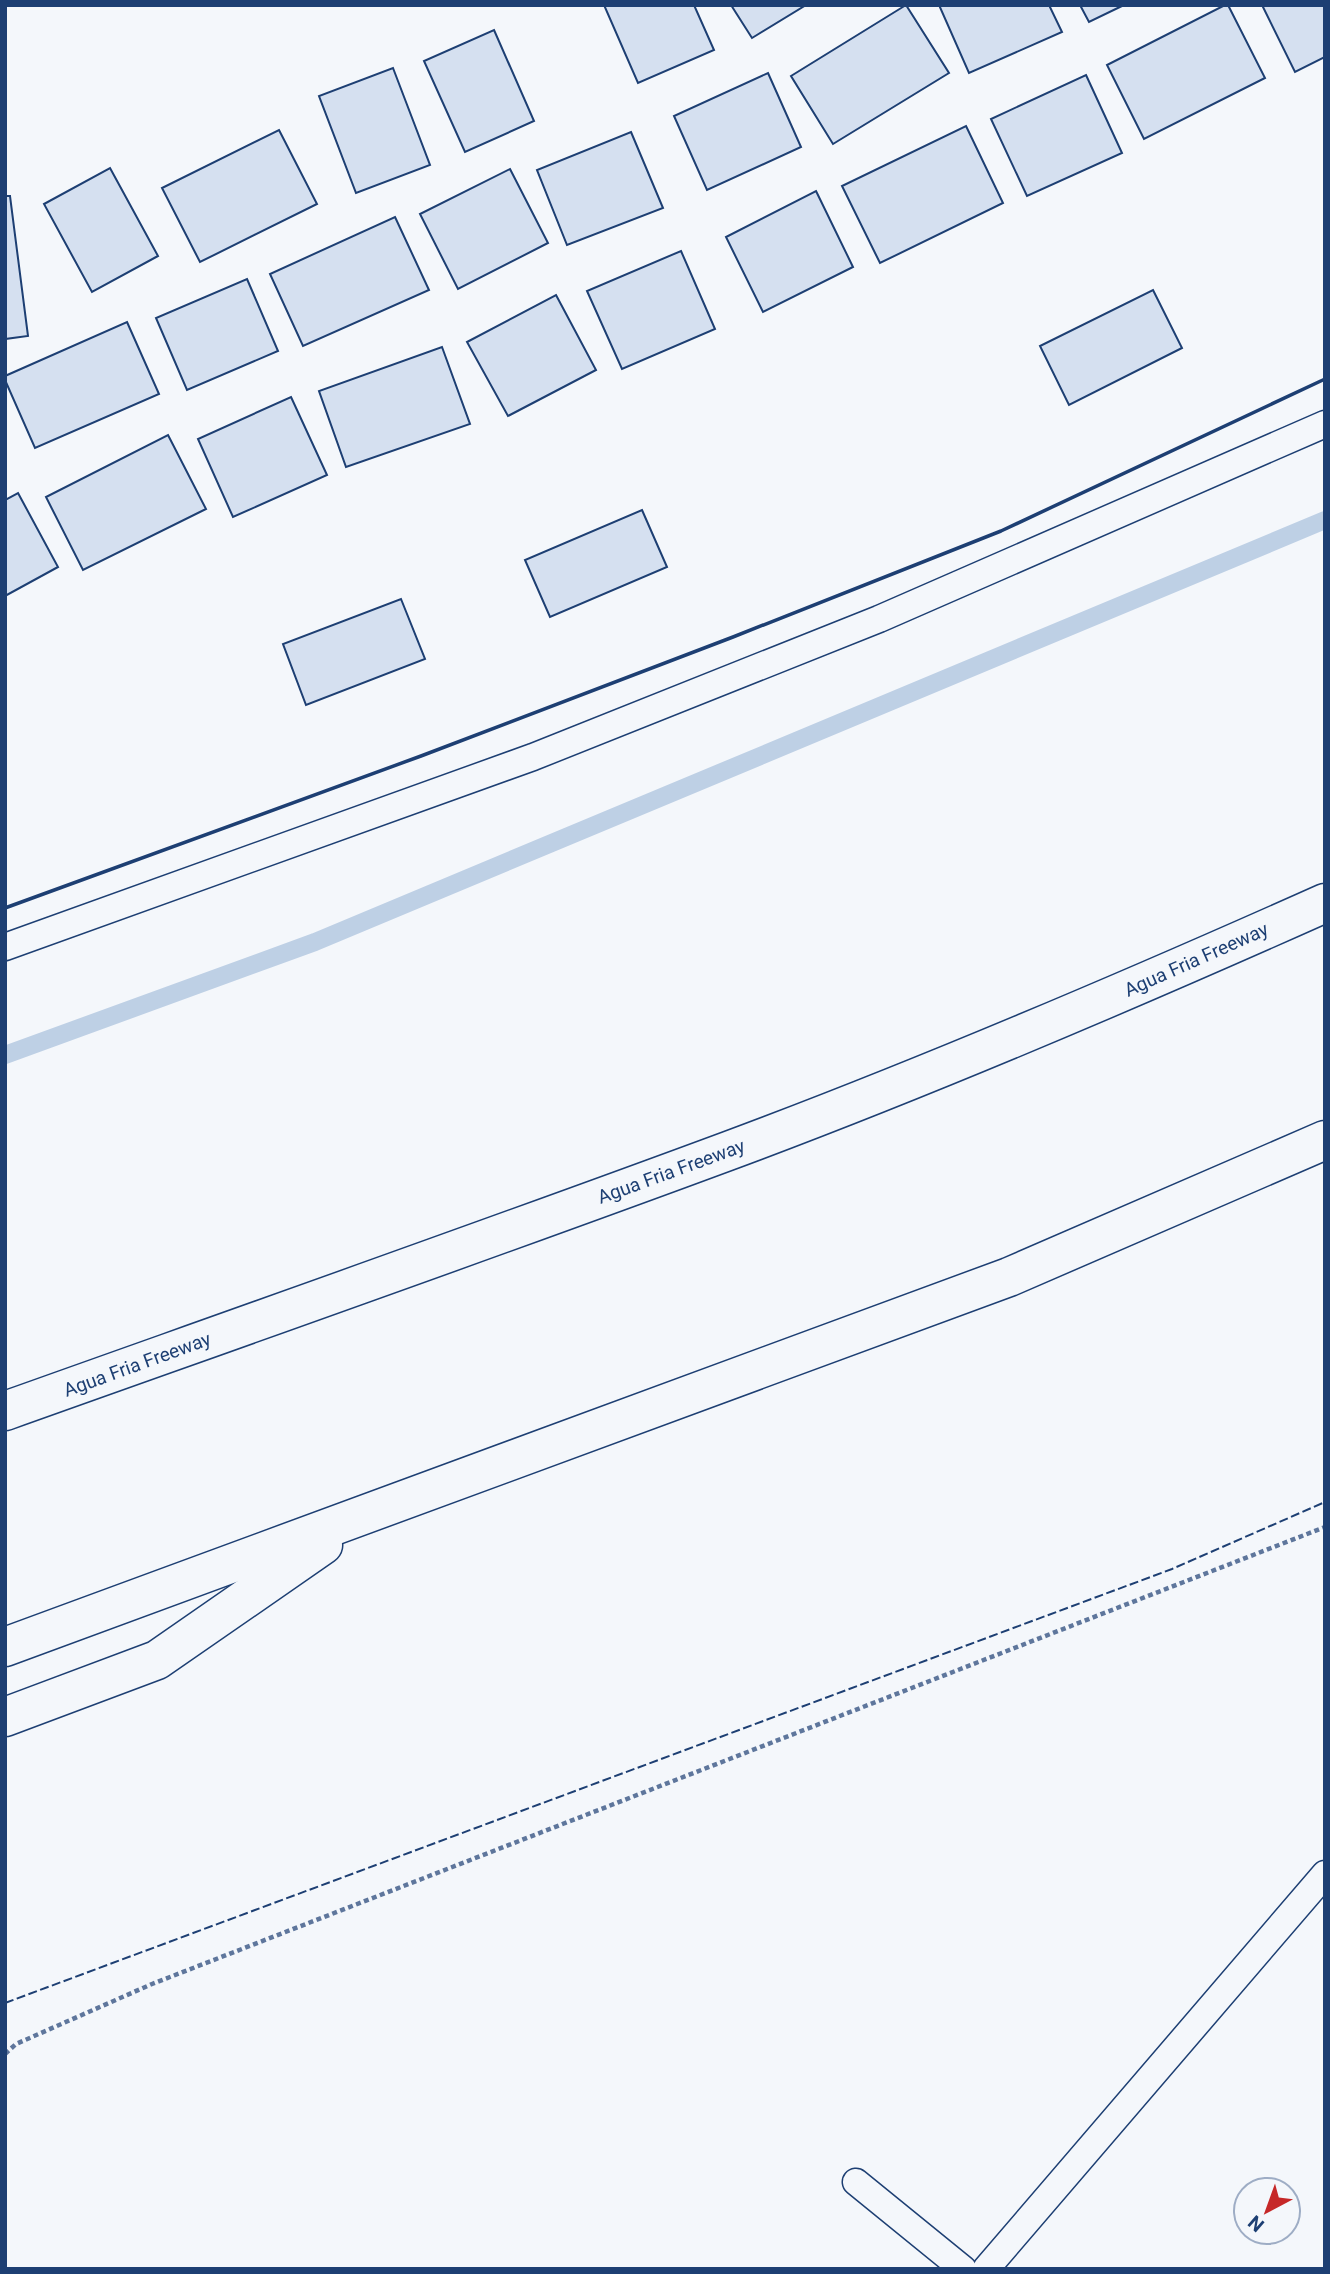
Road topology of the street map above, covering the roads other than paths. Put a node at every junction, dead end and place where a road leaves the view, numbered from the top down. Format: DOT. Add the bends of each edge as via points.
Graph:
graph roads {
  1 [pos="1325,424"];
  2 [pos="1325,903"];
  3 [pos="5,947"];
  4 [pos="1325,1140"];
  5 [pos="5,1411"];
  6 [pos="371,1513"];
  7 [pos="5,1647"];
  8 [pos="5,1717"];
  9 [pos="1325,1874"];
  10 [pos="856,2182"];
  11 [pos="963,2269"];
  12 [pos="986,2269"];
  1 -- 3 [label="lane" via="879,619 559,747"];
  2 -- 5 [label="highway, Agua Fria Freeway" via="1027,1032 730,1150"];
  4 -- 6 [label="highway" via="1009,1277"];
  6 -- 7 [label="highway"];
  6 -- 8 [label="highway" via="157,1660"];
  9 -- 12 [label="lane"];
  10 -- 11 [label="lane"];
}
